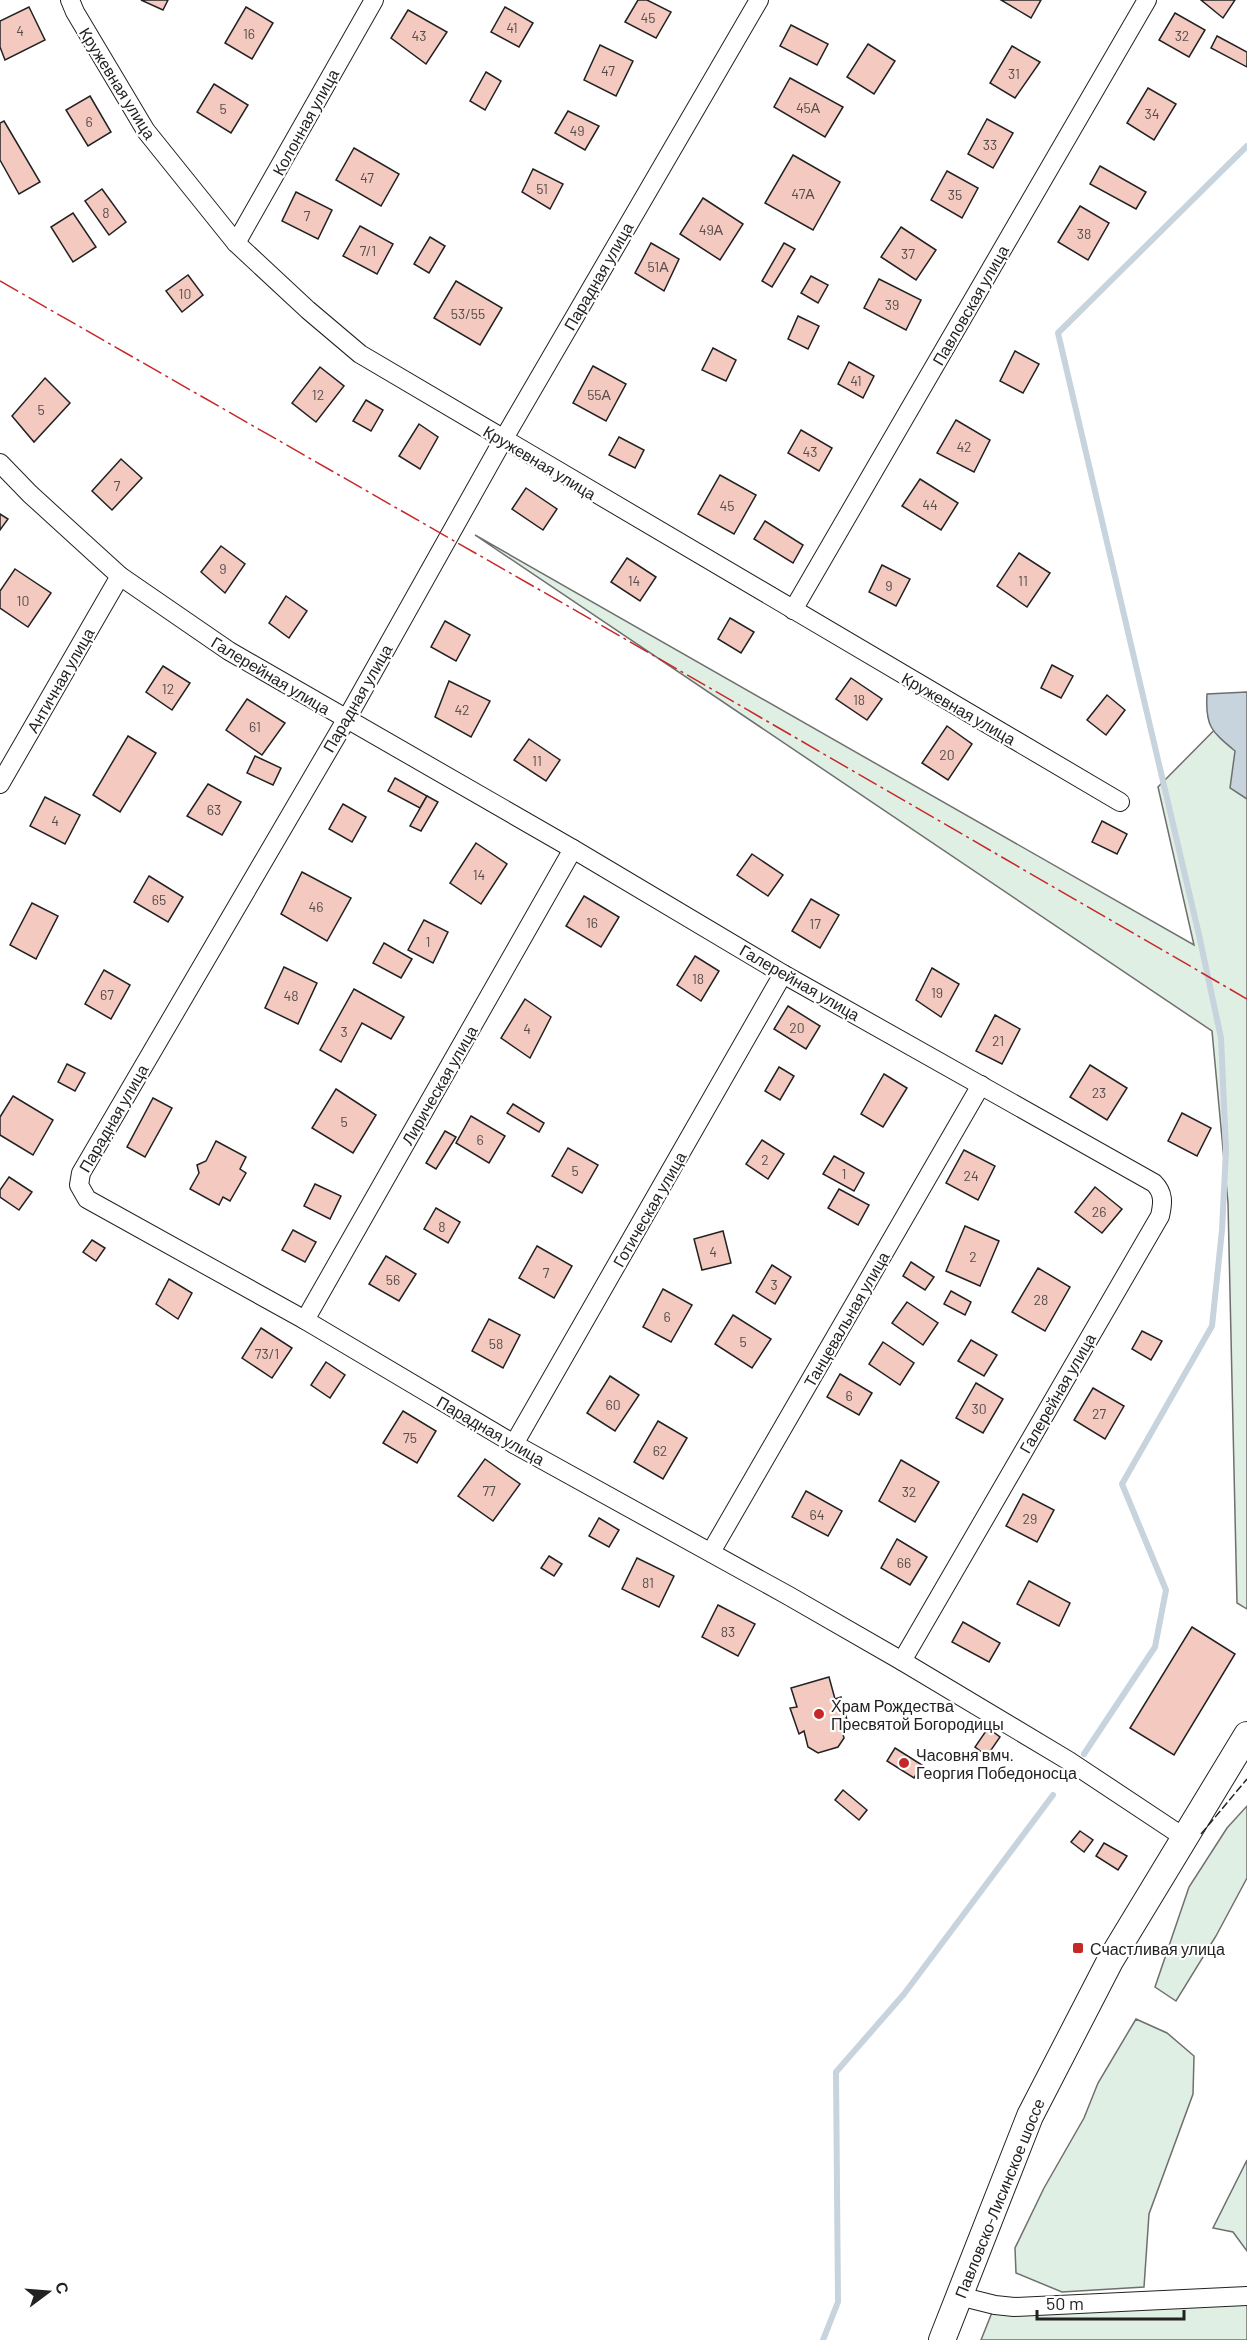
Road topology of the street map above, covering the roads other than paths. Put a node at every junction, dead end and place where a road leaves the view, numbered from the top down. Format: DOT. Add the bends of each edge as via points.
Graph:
graph roads {
  1 [pos="70,0"];
  2 [pos="374,0"];
  3 [pos="759,0"];
  4 [pos="1141,2"];
  5 [pos="236,243"];
  6 [pos="503,440"];
  7 [pos="0,463"];
  8 [pos="120,576"];
  9 [pos="793,610"];
  10 [pos="346,720"];
  11 [pos="0,784"];
  12 [pos="1119,802"];
  13 [pos="573,849"];
  14 [pos="783,974"];
  15 [pos="981,1085"];
  16 [pos="305,1320"];
  17 [pos="514,1444"];
  18 [pos="711,1552"];
  19 [pos="902,1661"];
  20 [pos="1247,1735"];
  21 [pos="1185,1838"];
  22 [pos="959,2296"];
  23 [pos="1247,2296"];
  24 [pos="942,2340"];
  1 -- 5 [label="street, Кружевная улица" via="146,131"];
  2 -- 5 [label="street, Колонная улица"];
  3 -- 6 [label="street, Парадная улица"];
  4 -- 9 [label="street, Павловская улица"];
  5 -- 6 [label="street, Кружевная улица" via="360,354"];
  6 -- 9 [label="street, Кружевная улица"];
  6 -- 10 [label="street, Парадная улица"];
  7 -- 8 [label="street, Галерейная улица"];
  8 -- 10 [label="street, Галерейная улица" via="229,651"];
  8 -- 11 [label="street, Античная улица"];
  9 -- 12 [label="street, Кружевная улица"];
  10 -- 13 [label="street, Галерейная улица"];
  10 -- 16 [label="street, Парадная улица" via="79,1179 87,1199"];
  13 -- 14 [label="street, Галерейная улица"];
  13 -- 16 [label="street, Лирическая улица"];
  14 -- 15 [label="street, Галерейная улица"];
  14 -- 17 [label="street, Готическая улица"];
  15 -- 18 [label="street, Танцевальная улица"];
  15 -- 19 [label="street, Галерейная улица" via="1154,1183 1162,1204 1160,1216"];
  16 -- 17 [label="street, Парадная улица"];
  17 -- 18 [label="street, Парадная улица"];
  18 -- 19 [label="street, Парадная улица"];
  19 -- 21 [label="street, Парадная улица" via="1069,1761"];
  20 -- 21 [label="main road, Павловско-Лисинское шоссе"];
  21 -- 22 [label="main road, Павловско-Лисинское шоссе" via="1110,1961 1030,2116"];
  22 -- 23 [label="street" via="1014,2307"];
  22 -- 24 [label="main road, Павловско-Лисинское шоссе"];
}
